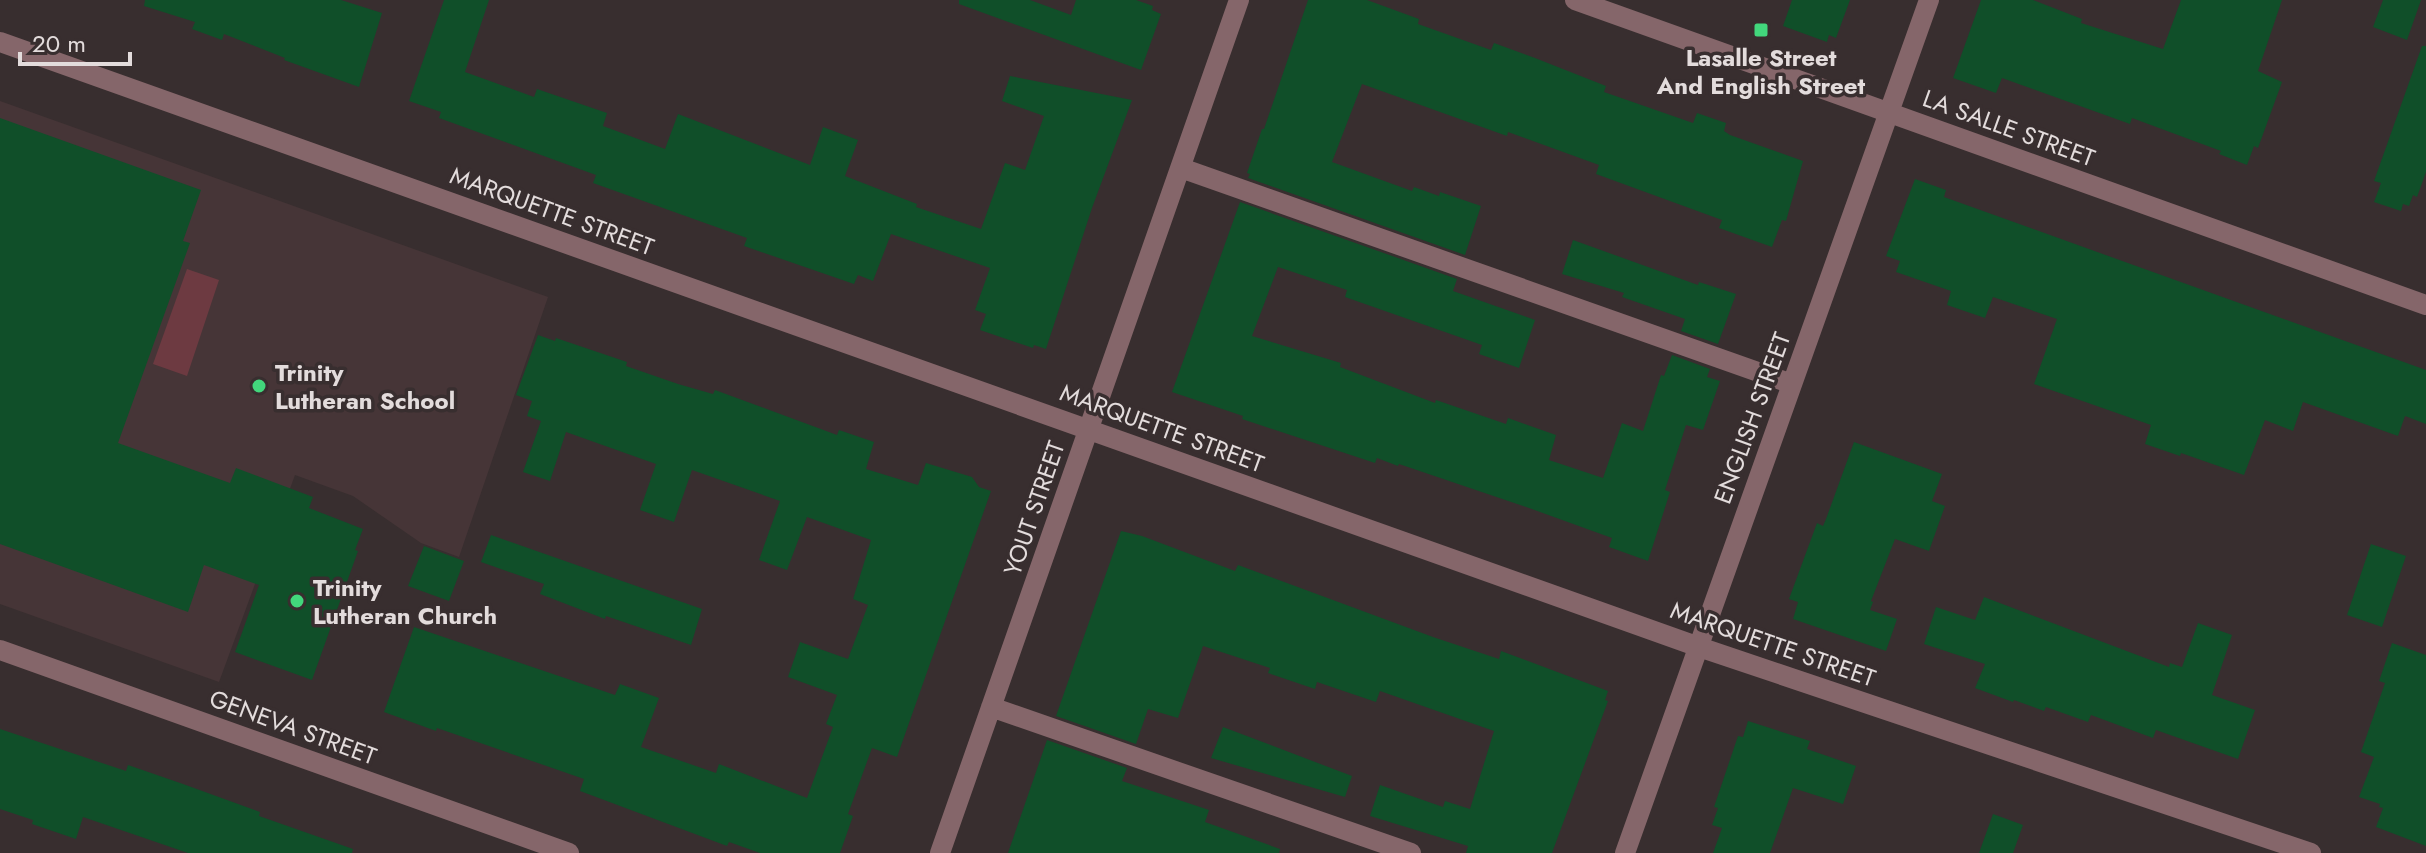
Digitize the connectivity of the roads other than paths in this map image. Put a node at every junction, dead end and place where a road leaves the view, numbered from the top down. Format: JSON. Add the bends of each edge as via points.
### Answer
{"nodes":[{"id":1,"x":1239,"y":0,"type":"edge"},
{"id":2,"x":1575,"y":0,"type":"edge"},
{"id":3,"x":1929,"y":0,"type":"edge"},
{"id":4,"x":0,"y":42,"type":"edge"},
{"id":5,"x":1889,"y":113,"type":"junction"},
{"id":6,"x":1181,"y":168,"type":"junction"},
{"id":7,"x":2426,"y":305,"type":"edge"},
{"id":8,"x":1792,"y":384,"type":"junction"},
{"id":9,"x":1089,"y":429,"type":"junction"},
{"id":10,"x":1699,"y":647,"type":"junction"},
{"id":11,"x":0,"y":650,"type":"edge"},
{"id":12,"x":991,"y":707,"type":"junction"},
{"id":13,"x":569,"y":853,"type":"edge"},
{"id":14,"x":940,"y":853,"type":"edge"},
{"id":15,"x":1411,"y":853,"type":"edge"},
{"id":16,"x":1625,"y":853,"type":"edge"},
{"id":17,"x":2311,"y":853,"type":"edge"}],
"edges":[{"from":1,"to":6,"type":"street","name":"YOUT STREET"},
{"from":2,"to":5,"type":"street","name":"LA SALLE STREET"},
{"from":3,"to":5,"type":"street","name":"ENGLISH STREET"},
{"from":4,"to":9,"type":"street","name":"MARQUETTE STREET"},
{"from":5,"to":7,"type":"street","name":"LA SALLE STREET"},
{"from":5,"to":8,"type":"street","name":"ENGLISH STREET"},
{"from":6,"to":8,"type":"street"},
{"from":6,"to":9,"type":"street","name":"YOUT STREET"},
{"from":8,"to":10,"type":"street","name":"ENGLISH STREET"},
{"from":9,"to":10,"type":"street","name":"MARQUETTE STREET"},
{"from":9,"to":12,"type":"street","name":"YOUT STREET"},
{"from":10,"to":16,"type":"street","name":"ENGLISH STREET"},
{"from":10,"to":17,"type":"street","name":"MARQUETTE STREET"},
{"from":11,"to":13,"type":"street","name":"GENEVA STREET"},
{"from":12,"to":14,"type":"street","name":"YOUT STREET"},
{"from":12,"to":15,"type":"street"}]}
